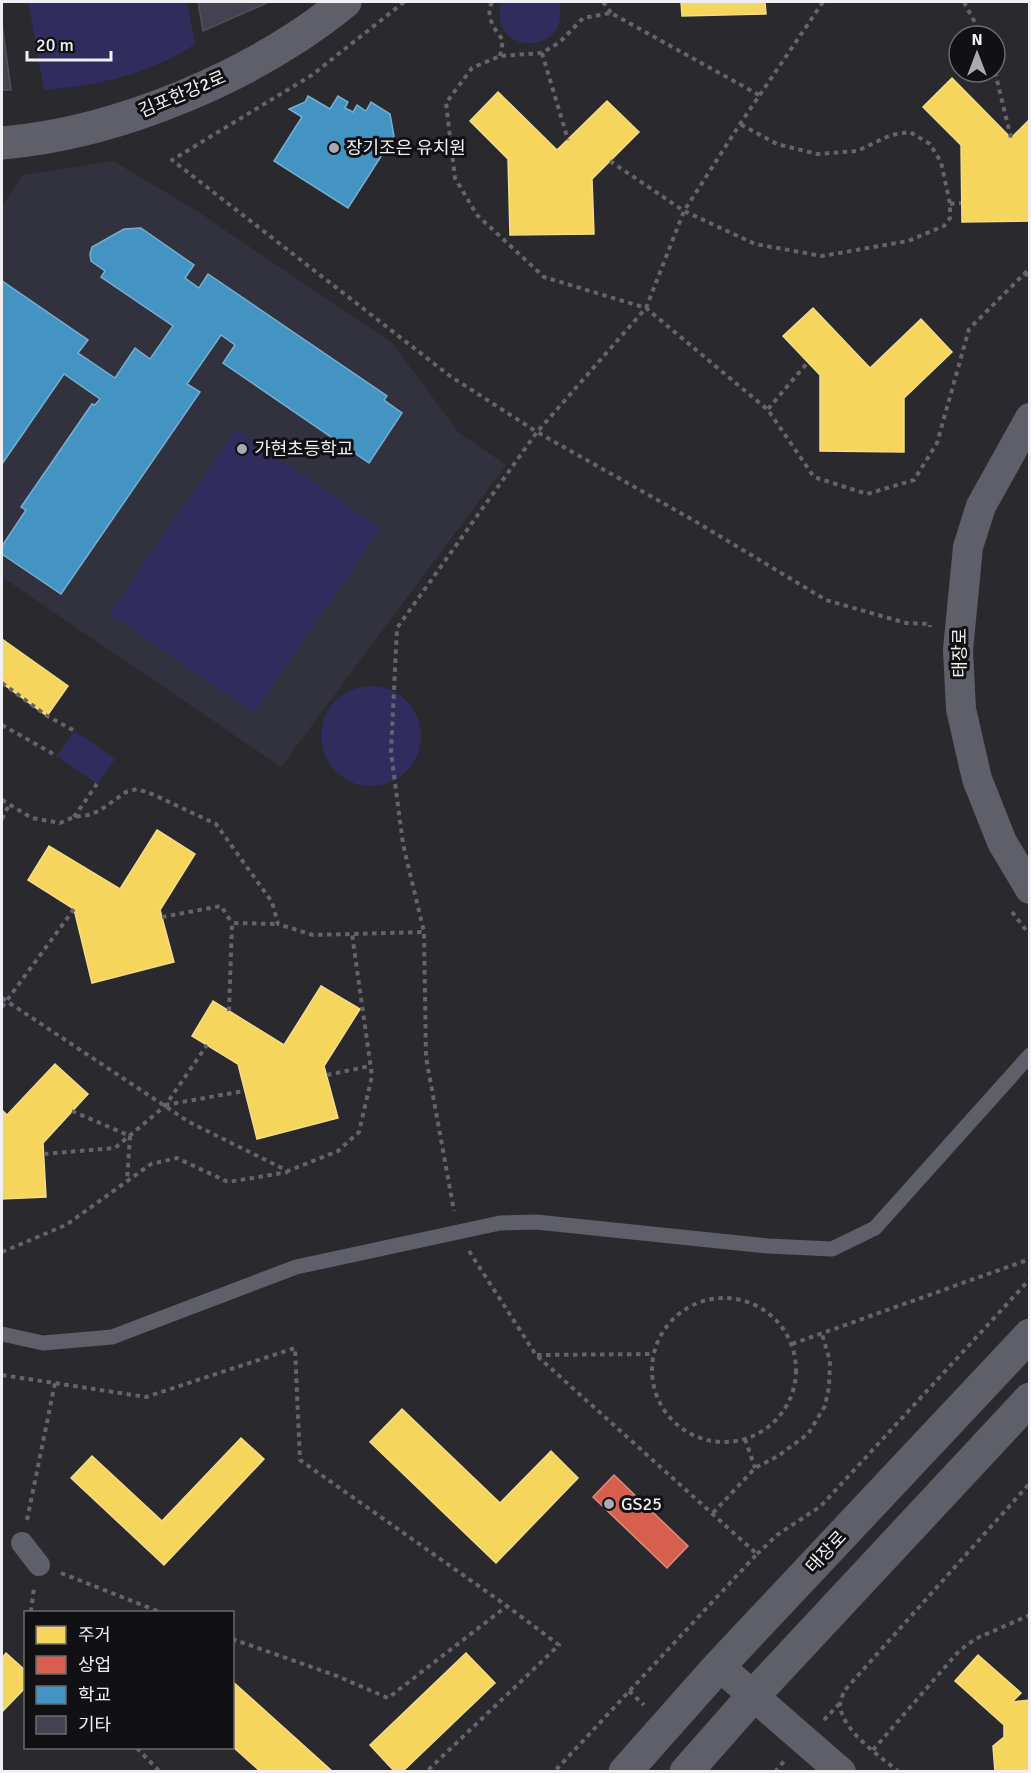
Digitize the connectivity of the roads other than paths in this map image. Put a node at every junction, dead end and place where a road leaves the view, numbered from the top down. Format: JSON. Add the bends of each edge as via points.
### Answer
{"nodes":[{"id":1,"x":345,"y":2,"type":"edge"},
{"id":2,"x":2,"y":143,"type":"edge"},
{"id":3,"x":1029,"y":418,"type":"edge"},
{"id":4,"x":1021,"y":900,"type":"edge"},
{"id":5,"x":1029,"y":1054,"type":"edge"},
{"id":6,"x":2,"y":1334,"type":"edge"},
{"id":7,"x":1029,"y":1335,"type":"edge"},
{"id":8,"x":1029,"y":1399,"type":"edge"},
{"id":9,"x":22,"y":1543,"type":"road end"},
{"id":10,"x":39,"y":1564,"type":"road end"},
{"id":11,"x":719,"y":1666,"type":"junction"},
{"id":12,"x":754,"y":1695,"type":"junction"},
{"id":13,"x":625,"y":1772,"type":"edge"},
{"id":14,"x":686,"y":1772,"type":"edge"},
{"id":15,"x":841,"y":1772,"type":"edge"}],
"edges":[{"from":1,"to":2,"type":"street","name":"김포한강2로","via":[[315,26],[170,103],[102,125]]},
{"from":3,"to":4,"type":"street","name":"태장로","via":[[981,506],[968,547],[958,650],[961,709],[977,779]]},
{"from":5,"to":6,"type":"lane","via":[[875,1228],[832,1249],[536,1222],[500,1223],[296,1267],[112,1337],[43,1343]]},
{"from":7,"to":11,"type":"street","name":"태장로"},
{"from":8,"to":12,"type":"street"},
{"from":9,"to":10,"type":"street"},
{"from":11,"to":12,"type":"street"},
{"from":11,"to":13,"type":"street","name":"태장로"},
{"from":12,"to":14,"type":"street"},
{"from":12,"to":15,"type":"street"}]}
